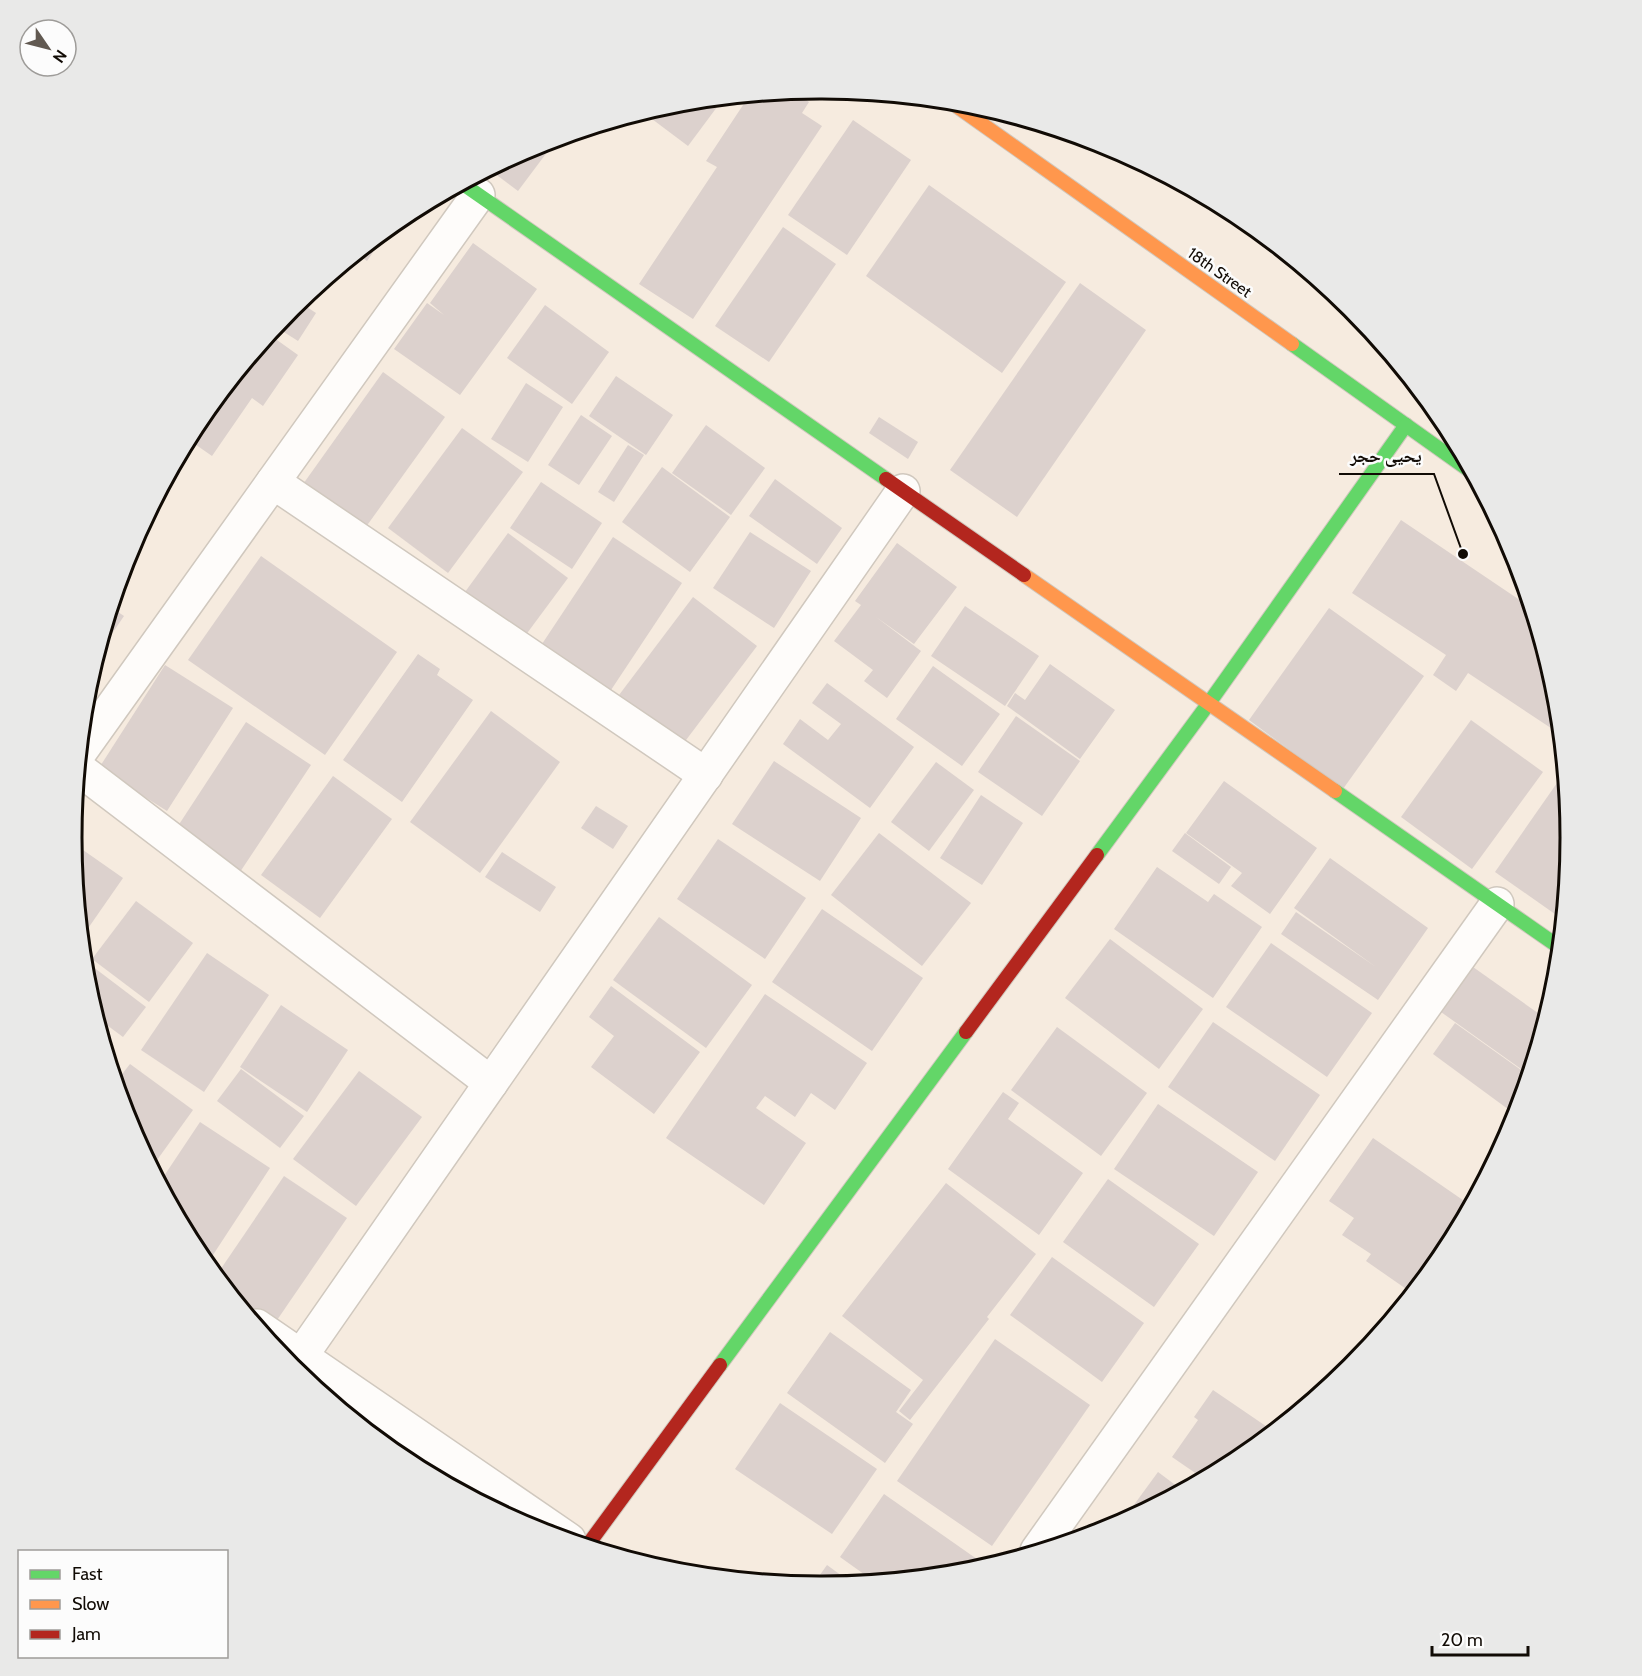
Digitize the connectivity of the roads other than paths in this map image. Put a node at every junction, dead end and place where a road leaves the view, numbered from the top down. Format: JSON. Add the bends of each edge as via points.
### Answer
{"nodes":[{"id":1,"x":969,"y":115,"type":"edge"},
{"id":2,"x":471,"y":190,"type":"edge"},
{"id":3,"x":1406,"y":425,"type":"junction"},
{"id":4,"x":1456,"y":460,"type":"edge"},
{"id":5,"x":273,"y":483,"type":"junction"},
{"id":6,"x":903,"y":491,"type":"junction"},
{"id":7,"x":1209,"y":703,"type":"junction"},
{"id":8,"x":90,"y":739,"type":"edge"},
{"id":9,"x":86,"y":775,"type":"edge"},
{"id":10,"x":706,"y":775,"type":"junction"},
{"id":11,"x":1497,"y":904,"type":"junction"},
{"id":12,"x":1552,"y":942,"type":"edge"},
{"id":13,"x":490,"y":1083,"type":"junction"},
{"id":14,"x":285,"y":1345,"type":"edge"},
{"id":15,"x":301,"y":1356,"type":"junction"},
{"id":16,"x":542,"y":1521,"type":"edge"},
{"id":17,"x":592,"y":1539,"type":"edge"},
{"id":18,"x":1044,"y":1541,"type":"edge"}],
"edges":[{"from":1,"to":3,"type":"street","name":"18th Street"},
{"from":2,"to":5,"type":"street"},
{"from":2,"to":6,"type":"street"},
{"from":3,"to":4,"type":"street","name":"18th Street"},
{"from":3,"to":7,"type":"street"},
{"from":5,"to":8,"type":"street"},
{"from":5,"to":10,"type":"street"},
{"from":6,"to":7,"type":"street"},
{"from":6,"to":10,"type":"street"},
{"from":7,"to":11,"type":"street"},
{"from":7,"to":17,"type":"street"},
{"from":9,"to":13,"type":"street"},
{"from":10,"to":13,"type":"street"},
{"from":11,"to":12,"type":"street"},
{"from":11,"to":18,"type":"street"},
{"from":13,"to":15,"type":"street"},
{"from":14,"to":15,"type":"street"},
{"from":15,"to":16,"type":"street"}]}
